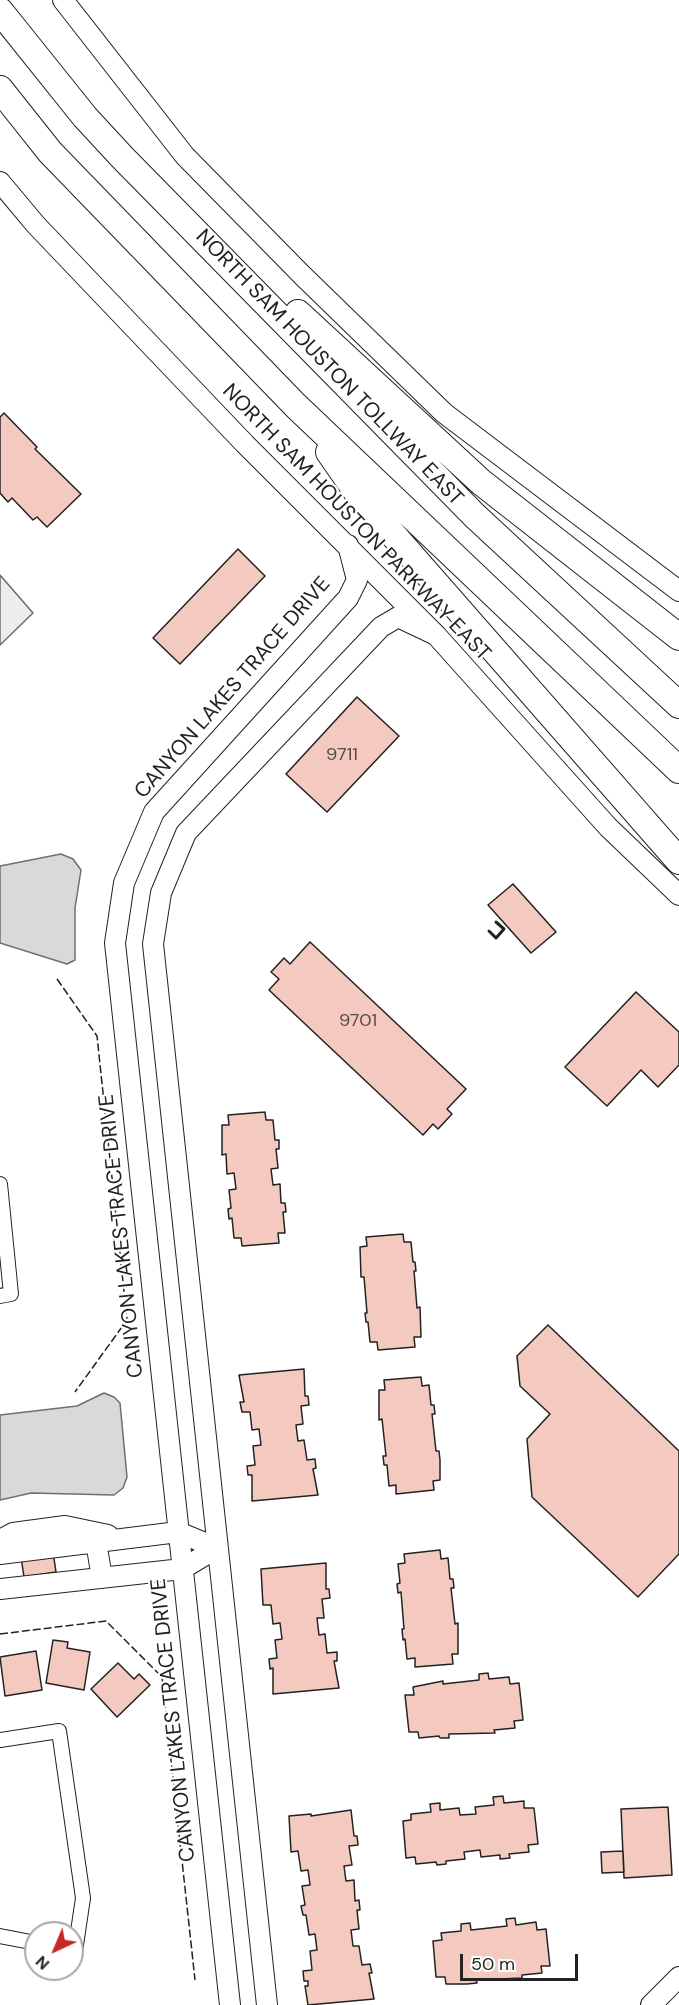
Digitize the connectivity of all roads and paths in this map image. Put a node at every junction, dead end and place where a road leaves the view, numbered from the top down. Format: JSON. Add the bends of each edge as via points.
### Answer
{"nodes":[{"id":1,"x":63,"y":0,"type":"edge"},
{"id":2,"x":0,"y":11,"type":"edge"},
{"id":3,"x":0,"y":89,"type":"edge"},
{"id":4,"x":122,"y":157,"type":"junction"},
{"id":5,"x":0,"y":182,"type":"edge"},
{"id":6,"x":296,"y":406,"type":"junction"},
{"id":7,"x":348,"y":545,"type":"junction"},
{"id":8,"x":679,"y":591,"type":"edge"},
{"id":9,"x":436,"y":635,"type":"junction"},
{"id":10,"x":679,"y":637,"type":"edge"},
{"id":11,"x":679,"y":705,"type":"edge"},
{"id":12,"x":679,"y":770,"type":"edge"},
{"id":13,"x":679,"y":861,"type":"edge"},
{"id":14,"x":679,"y":895,"type":"edge"},
{"id":15,"x":0,"y":1184,"type":"edge"},
{"id":16,"x":6,"y":1295,"type":"edge"},
{"id":17,"x":178,"y":1532,"type":"junction"},
{"id":18,"x":126,"y":1539,"type":"junction"},
{"id":19,"x":0,"y":1540,"type":"edge"},
{"id":20,"x":96,"y":1542,"type":"junction"},
{"id":21,"x":217,"y":1548,"type":"junction"},
{"id":22,"x":0,"y":1554,"type":"edge"},
{"id":23,"x":182,"y":1569,"type":"junction"},
{"id":24,"x":102,"y":1578,"type":"junction"},
{"id":25,"x":0,"y":1589,"type":"edge"},
{"id":26,"x":0,"y":1740,"type":"edge"},
{"id":27,"x":79,"y":1921,"type":"edge"},
{"id":28,"x":0,"y":1936,"type":"edge"},
{"id":29,"x":24,"y":1941,"type":"edge"},
{"id":30,"x":679,"y":1977,"type":"edge"},
{"id":31,"x":230,"y":2005,"type":"edge"},
{"id":32,"x":267,"y":2005,"type":"edge"},
{"id":33,"x":651,"y":2005,"type":"edge"}],
"edges":[{"from":1,"to":8,"type":"street","via":[[184,156],[444,413]]},
{"from":2,"to":4,"type":"highway","name":"NORTH SAM HOUSTON TOLLWAY EAST"},
{"from":3,"to":6,"type":"highway","name":"NORTH SAM HOUSTON TOLLWAY EAST","via":[[50,152]]},
{"from":4,"to":10,"type":"highway","via":[[172,192],[481,482]]},
{"from":4,"to":11,"type":"highway","name":"NORTH SAM HOUSTON TOLLWAY EAST","via":[[475,516]]},
{"from":5,"to":7,"type":"street","name":"NORTH SAM HOUSTON PARKWAY EAST","via":[[36,225],[237,435]]},
{"from":6,"to":12,"type":"highway","name":"NORTH SAM HOUSTON TOLLWAY EAST"},
{"from":6,"to":13,"type":"highway","via":[[361,498]]},
{"from":7,"to":9,"type":"street","name":"NORTH SAM HOUSTON PARKWAY EAST"},
{"from":7,"to":17,"type":"street","name":"CANYON LAKES TRACE DRIVE","via":[[357,580],[348,598],[154,812],[124,883],[115,943]]},
{"from":9,"to":14,"type":"street","name":"NORTH SAM HOUSTON PARKWAY EAST","via":[[608,827]]},
{"from":9,"to":21,"type":"street","via":[[398,617],[381,627],[186,833],[161,893],[153,944]]},
{"from":15,"to":16,"type":"street"},
{"from":17,"to":18,"type":"street"},
{"from":17,"to":21,"type":"street"},
{"from":17,"to":23,"type":"street","name":"CANYON LAKES TRACE DRIVE"},
{"from":18,"to":19,"type":"street","via":[[65,1526],[14,1533]]},
{"from":18,"to":20,"type":"street"},
{"from":20,"to":22,"type":"street"},
{"from":20,"to":24,"type":"street"},
{"from":21,"to":23,"type":"street"},
{"from":21,"to":32,"type":"street"},
{"from":23,"to":24,"type":"street"},
{"from":23,"to":31,"type":"street","name":"CANYON LAKES TRACE DRIVE"},
{"from":24,"to":25,"type":"street"},
{"from":26,"to":27,"type":"street","via":[[59,1731],[83,1898]]},
{"from":28,"to":29,"type":"street"},
{"from":30,"to":33,"type":"street"}]}
